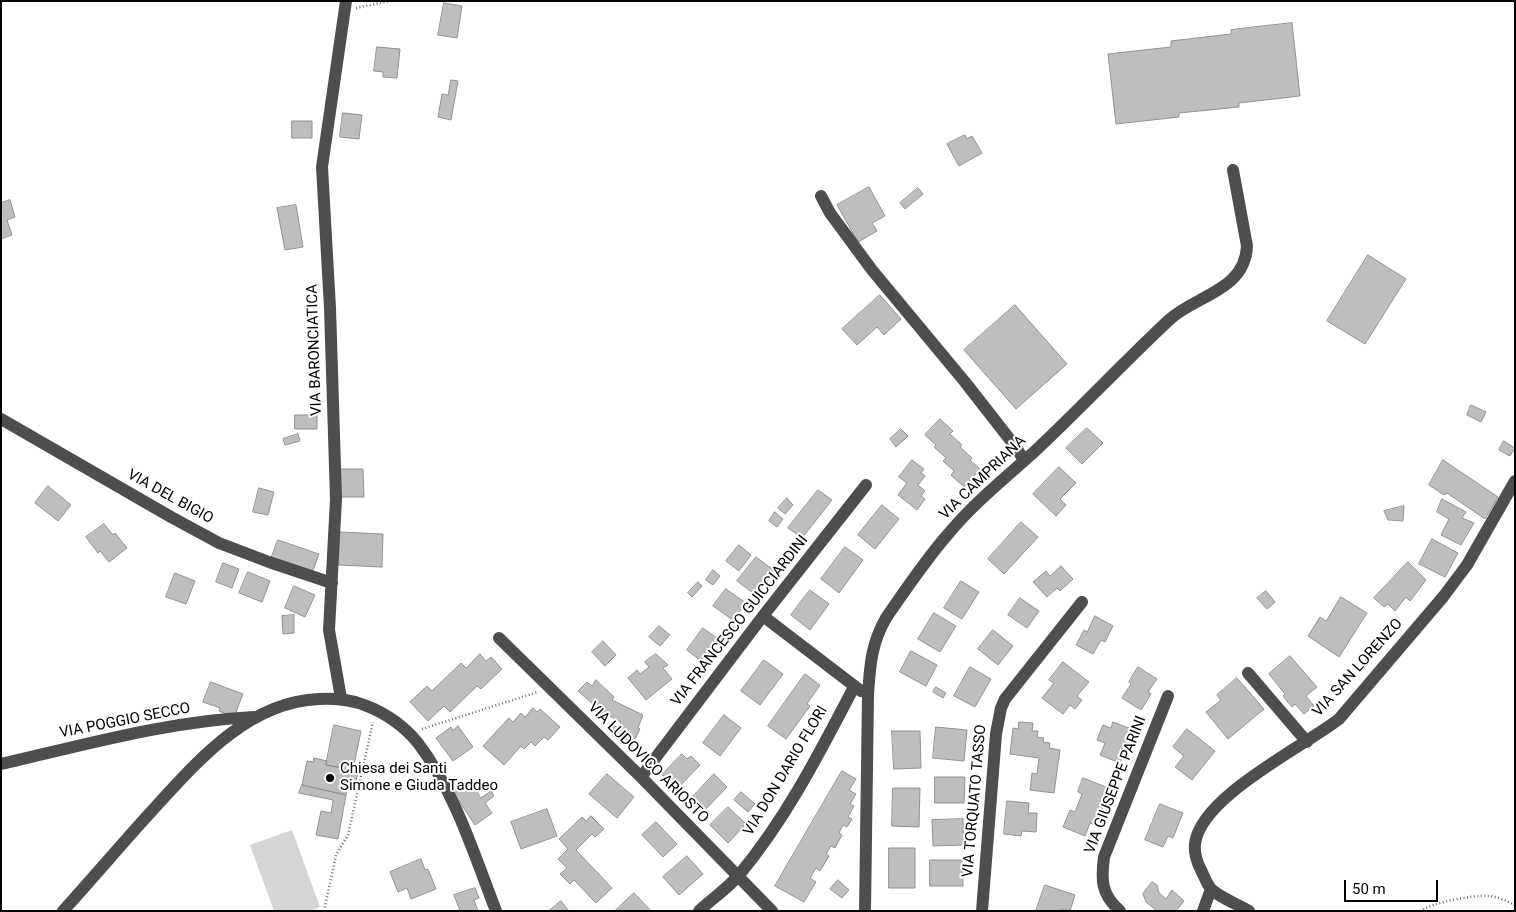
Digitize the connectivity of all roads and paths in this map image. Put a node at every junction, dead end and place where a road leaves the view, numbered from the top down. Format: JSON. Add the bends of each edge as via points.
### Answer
{"nodes":[{"id":1,"x":390,"y":1,"type":"edge"},
{"id":2,"x":345,"y":6,"type":"edge"},
{"id":3,"x":1233,"y":170,"type":"dead end"},
{"id":4,"x":821,"y":196,"type":"dead end"},
{"id":5,"x":1,"y":419,"type":"edge"},
{"id":6,"x":1024,"y":460,"type":"junction"},
{"id":7,"x":1515,"y":481,"type":"edge"},
{"id":8,"x":866,"y":485,"type":"dead end"},
{"id":9,"x":332,"y":582,"type":"junction"},
{"id":10,"x":1082,"y":602,"type":"dead end"},
{"id":11,"x":763,"y":616,"type":"junction"},
{"id":12,"x":499,"y":638,"type":"dead end"},
{"id":13,"x":1248,"y":673,"type":"dead end"},
{"id":14,"x":854,"y":687,"type":"junction"},
{"id":15,"x":550,"y":688,"type":"junction"},
{"id":16,"x":868,"y":695,"type":"junction"},
{"id":17,"x":1168,"y":696,"type":"dead end"},
{"id":18,"x":341,"y":698,"type":"junction"},
{"id":19,"x":379,"y":711,"type":"junction"},
{"id":20,"x":256,"y":717,"type":"junction"},
{"id":21,"x":408,"y":733,"type":"junction"},
{"id":22,"x":1307,"y":742,"type":"junction"},
{"id":23,"x":1,"y":764,"type":"edge"},
{"id":24,"x":641,"y":777,"type":"junction"},
{"id":25,"x":738,"y":876,"type":"junction"},
{"id":26,"x":1211,"y":889,"type":"junction"},
{"id":27,"x":1515,"y":905,"type":"edge"},
{"id":28,"x":63,"y":911,"type":"edge"},
{"id":29,"x":324,"y":911,"type":"edge"},
{"id":30,"x":496,"y":911,"type":"edge"},
{"id":31,"x":700,"y":911,"type":"edge"},
{"id":32,"x":772,"y":911,"type":"edge"},
{"id":33,"x":865,"y":911,"type":"edge"},
{"id":34,"x":982,"y":911,"type":"edge"},
{"id":35,"x":1120,"y":911,"type":"edge"},
{"id":36,"x":1204,"y":911,"type":"edge"},
{"id":37,"x":1249,"y":911,"type":"edge"},
{"id":38,"x":1420,"y":911,"type":"edge"}],
"edges":[{"from":1,"to":2,"type":"path"},
{"from":2,"to":9,"type":"street","name":"VIA BARONCIATICA","via":[[322,167],[336,499]]},
{"from":3,"to":6,"type":"street","name":"VIA CAMPRIANA","via":[[1247,246],[1246,259],[1238,274],[1171,318]]},
{"from":4,"to":6,"type":"street","via":[[866,262],[965,382]]},
{"from":5,"to":9,"type":"street","name":"VIA DEL BIGIO","via":[[219,543]]},
{"from":6,"to":16,"type":"street","name":"VIA CAMPRIANA","via":[[948,533],[886,618],[873,646]]},
{"from":7,"to":22,"type":"street","name":"VIA SAN LORENZO","via":[[1467,565],[1443,597],[1339,719]]},
{"from":8,"to":11,"type":"street","name":"VIA FRANCESCO GUICCIARDINI"},
{"from":9,"to":18,"type":"street","name":"VIA BARONCIATICA","via":[[330,630]]},
{"from":10,"to":34,"type":"street","name":"VIA TORQUATO TASSO","via":[[1012,690],[1002,708],[996,734]]},
{"from":11,"to":14,"type":"street"},
{"from":11,"to":24,"type":"street","name":"VIA FRANCESCO GUICCIARDINI"},
{"from":12,"to":15,"type":"street","name":"VIA LUDOVICO ARIOSTO"},
{"from":13,"to":22,"type":"street"},
{"from":14,"to":16,"type":"street"},
{"from":14,"to":25,"type":"street","name":"VIA DON DARIO FLORI","via":[[814,763],[764,842]]},
{"from":15,"to":21,"type":"path"},
{"from":15,"to":24,"type":"street","name":"VIA LUDOVICO ARIOSTO"},
{"from":16,"to":33,"type":"street","name":"VIA CAMPRIANA"},
{"from":17,"to":35,"type":"street","name":"VIA GIUSEPPE PARINI","via":[[1104,856],[1104,892]]},
{"from":18,"to":19,"type":"street"},
{"from":18,"to":20,"type":"street","via":[[282,704]]},
{"from":19,"to":21,"type":"street"},
{"from":19,"to":29,"type":"path","via":[[372,724],[348,835],[336,856]]},
{"from":20,"to":23,"type":"street","name":"VIA POGGIO SECCO","via":[[225,718],[129,734]]},
{"from":20,"to":28,"type":"street","via":[[227,736],[182,778]]},
{"from":21,"to":30,"type":"street","via":[[435,768],[455,806]]},
{"from":22,"to":26,"type":"street","name":"VIA SAN LORENZO","via":[[1249,779],[1218,805],[1204,823],[1195,844],[1196,855]]},
{"from":24,"to":25,"type":"street","name":"VIA LUDOVICO ARIOSTO"},
{"from":25,"to":31,"type":"street","name":"VIA DON DARIO FLORI"},
{"from":25,"to":32,"type":"street","name":"VIA LUDOVICO ARIOSTO"},
{"from":26,"to":36,"type":"street"},
{"from":26,"to":37,"type":"street"},
{"from":27,"to":38,"type":"path","via":[[1488,896],[1454,900]]}]}
